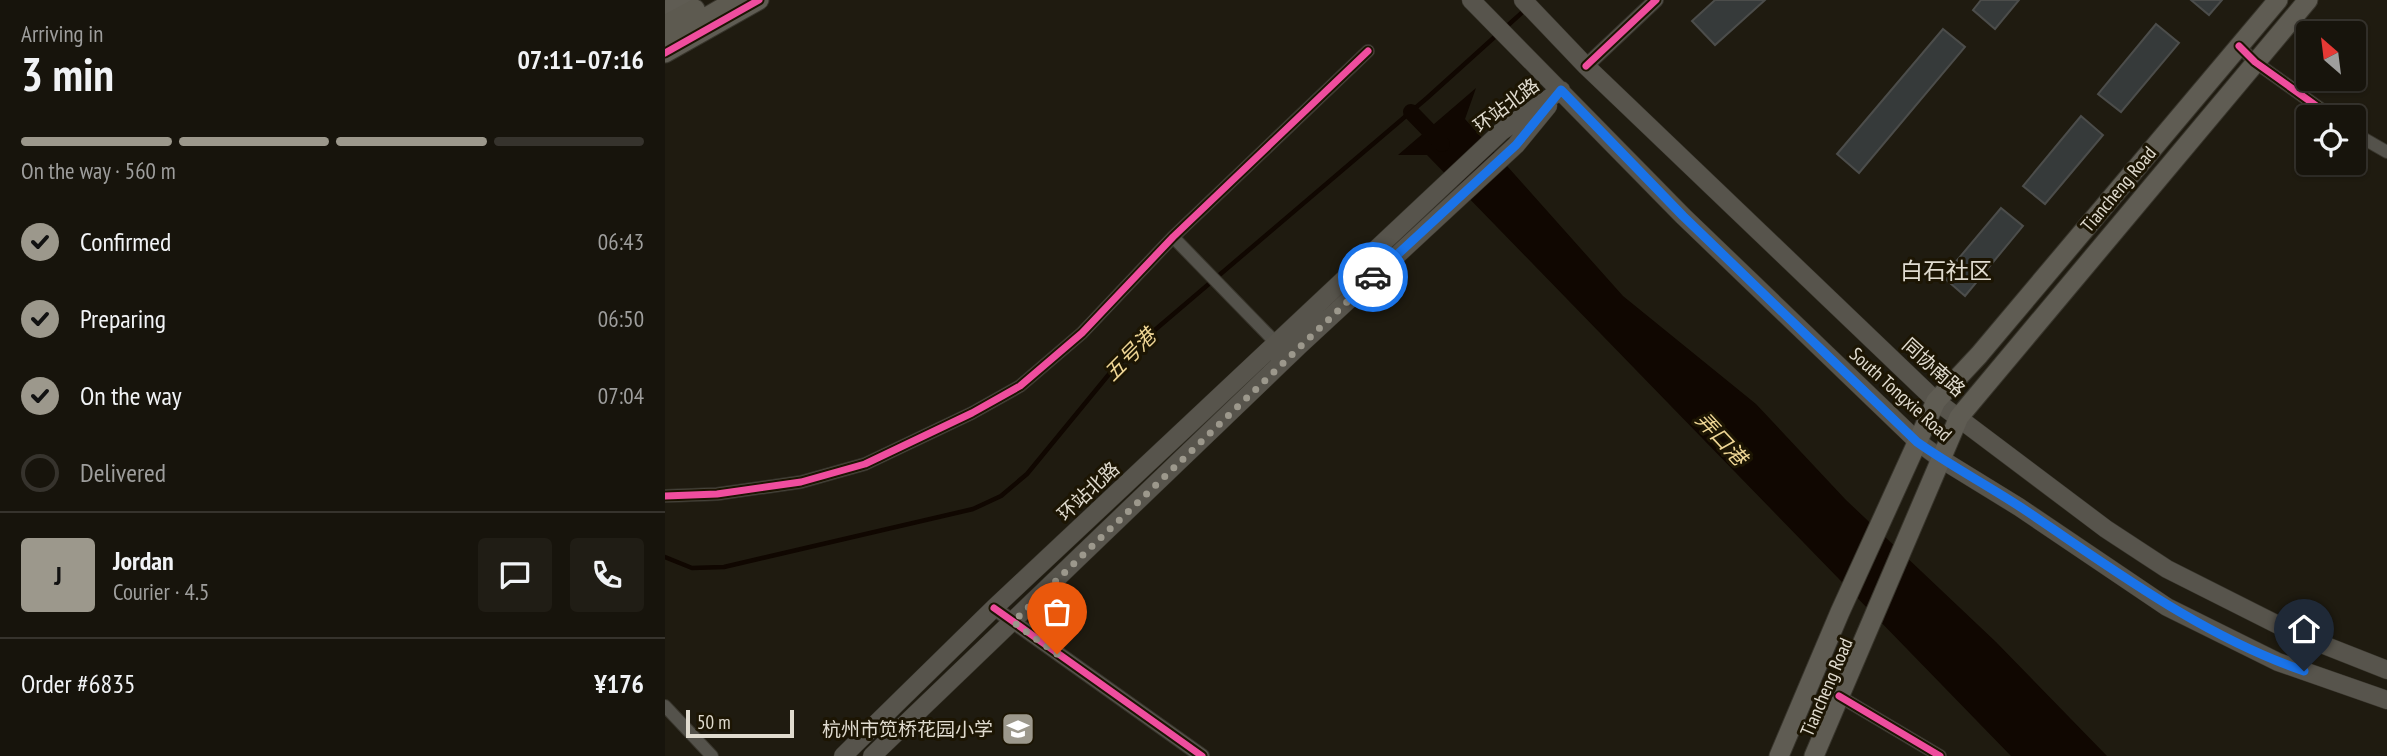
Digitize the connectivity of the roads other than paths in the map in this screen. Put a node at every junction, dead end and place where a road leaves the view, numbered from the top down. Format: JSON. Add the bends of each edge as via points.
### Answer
{"nodes":[{"id":1,"x":685,"y":0,"type":"edge"},
{"id":2,"x":712,"y":0,"type":"edge"},
{"id":3,"x":736,"y":0,"type":"edge"},
{"id":4,"x":759,"y":0,"type":"edge"},
{"id":5,"x":1523,"y":0,"type":"edge"},
{"id":6,"x":1656,"y":0,"type":"edge"},
{"id":7,"x":2278,"y":0,"type":"edge"},
{"id":8,"x":2308,"y":0,"type":"edge"},
{"id":9,"x":1477,"y":6,"type":"edge"},
{"id":10,"x":665,"y":11,"type":"edge"},
{"id":11,"x":665,"y":25,"type":"edge"},
{"id":12,"x":665,"y":41,"type":"edge"},
{"id":13,"x":2239,"y":46,"type":"junction"},
{"id":14,"x":1368,"y":51,"type":"dead end"},
{"id":15,"x":665,"y":53,"type":"edge"},
{"id":16,"x":2255,"y":62,"type":"junction"},
{"id":17,"x":1586,"y":66,"type":"junction"},
{"id":18,"x":1561,"y":90,"type":"junction"},
{"id":19,"x":2315,"y":105,"type":"edge"},
{"id":20,"x":2366,"y":140,"type":"edge"},
{"id":21,"x":2387,"y":152,"type":"edge"},
{"id":22,"x":1173,"y":237,"type":"junction"},
{"id":23,"x":1276,"y":343,"type":"junction"},
{"id":24,"x":1936,"y":401,"type":"junction"},
{"id":25,"x":1959,"y":418,"type":"junction"},
{"id":26,"x":1917,"y":442,"type":"junction"},
{"id":27,"x":1941,"y":459,"type":"junction"},
{"id":28,"x":665,"y":496,"type":"edge"},
{"id":29,"x":994,"y":608,"type":"junction"},
{"id":30,"x":1013,"y":622,"type":"junction"},
{"id":31,"x":2387,"y":670,"type":"edge"},
{"id":32,"x":1839,"y":696,"type":"junction"},
{"id":33,"x":2387,"y":701,"type":"edge"},
{"id":34,"x":665,"y":706,"type":"edge"},
{"id":35,"x":712,"y":756,"type":"edge"},
{"id":36,"x":843,"y":756,"type":"edge"},
{"id":37,"x":872,"y":756,"type":"edge"},
{"id":38,"x":1202,"y":756,"type":"edge"},
{"id":39,"x":1779,"y":756,"type":"edge"},
{"id":40,"x":1814,"y":756,"type":"edge"},
{"id":41,"x":1940,"y":756,"type":"edge"}],
"edges":[{"from":1,"to":10,"type":"main road"},
{"from":2,"to":11,"type":"highway"},
{"from":3,"to":12,"type":"highway"},
{"from":4,"to":15,"type":"main road"},
{"from":5,"to":17,"type":"main road","name":"同协南路"},
{"from":6,"to":17,"type":"street"},
{"from":7,"to":13,"type":"main road","name":"Tiancheng Road"},
{"from":8,"to":16,"type":"main road","name":"Tiancheng Road"},
{"from":9,"to":18,"type":"main road","name":"South Tongxie Road"},
{"from":13,"to":16,"type":"street"},
{"from":13,"to":24,"type":"main road","name":"Tiancheng Road"},
{"from":14,"to":22,"type":"street"},
{"from":16,"to":19,"type":"street"},
{"from":16,"to":25,"type":"main road","name":"Tiancheng Road"},
{"from":17,"to":24,"type":"main road","name":"同协南路"},
{"from":18,"to":23,"type":"main road","name":"环站北路","via":[[1502,131]]},
{"from":18,"to":23,"type":"main road","name":"环站北路","via":[[1516,145],[1448,208]]},
{"from":18,"to":26,"type":"main road","name":"South Tongxie Road","via":[[1683,216]]},
{"from":20,"to":21,"type":"street"},
{"from":22,"to":23,"type":"street"},
{"from":22,"to":28,"type":"street","via":[[1082,333],[1020,386],[972,413],[865,464],[801,482]]},
{"from":23,"to":29,"type":"main road","name":"环站北路"},
{"from":23,"to":30,"type":"main road","name":"环站北路"},
{"from":24,"to":25,"type":"main road","name":"同协南路"},
{"from":24,"to":26,"type":"main road","name":"Tiancheng Road"},
{"from":25,"to":27,"type":"main road","name":"Tiancheng Road"},
{"from":25,"to":31,"type":"main road","name":"同协南路","via":[[2106,530],[2167,569],[2296,634]]},
{"from":26,"to":27,"type":"main road","name":"South Tongxie Road"},
{"from":26,"to":39,"type":"main road","name":"Tiancheng Road"},
{"from":27,"to":32,"type":"main road","name":"Tiancheng Road"},
{"from":27,"to":33,"type":"main road","name":"South Tongxie Road","via":[[2167,607],[2278,662]]},
{"from":29,"to":30,"type":"street"},
{"from":29,"to":36,"type":"main road","name":"环站北路"},
{"from":30,"to":37,"type":"main road","name":"环站北路"},
{"from":30,"to":38,"type":"street"},
{"from":32,"to":40,"type":"main road","name":"Tiancheng Road"},
{"from":32,"to":41,"type":"street"},
{"from":34,"to":35,"type":"street"}]}
